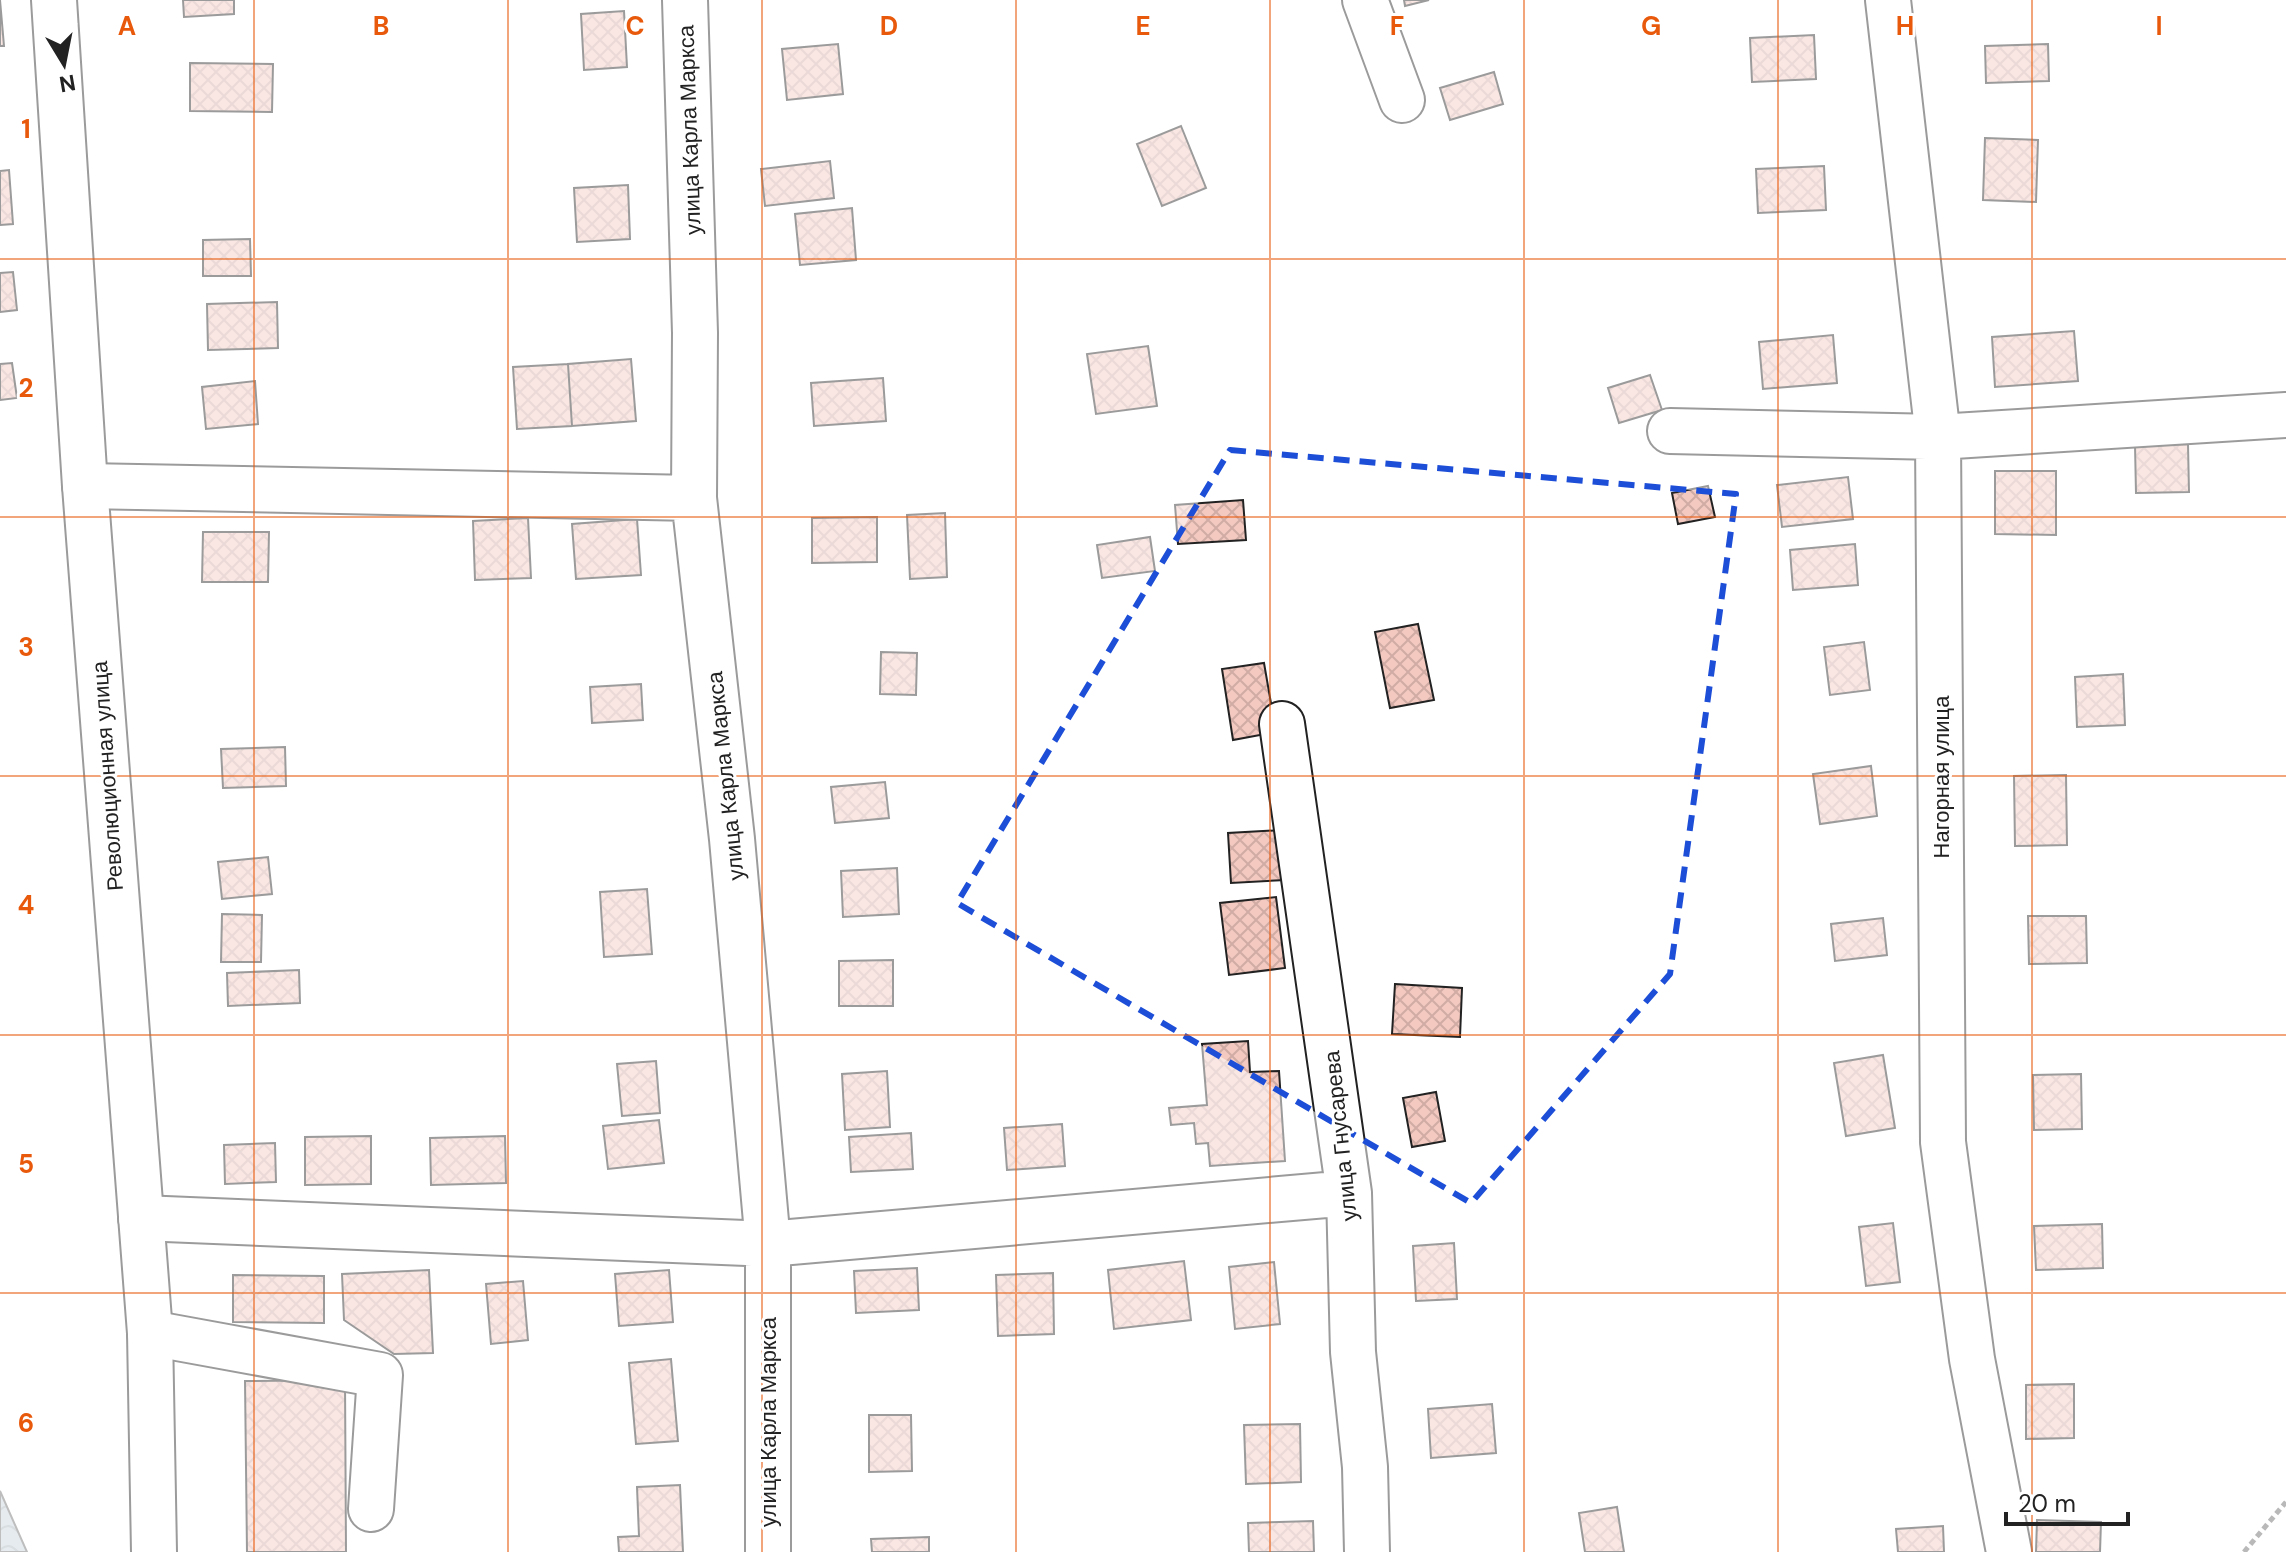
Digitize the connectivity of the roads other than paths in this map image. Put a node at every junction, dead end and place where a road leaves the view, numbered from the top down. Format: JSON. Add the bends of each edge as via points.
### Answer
{"nodes":[{"id":1,"x":54,"y":0,"type":"edge"},
{"id":2,"x":685,"y":0,"type":"edge"},
{"id":3,"x":1365,"y":0,"type":"edge"},
{"id":4,"x":1888,"y":0,"type":"edge"},
{"id":5,"x":1402,"y":100,"type":"dead end"},
{"id":6,"x":2286,"y":415,"type":"edge"},
{"id":7,"x":1670,"y":431,"type":"dead end"},
{"id":8,"x":1938,"y":437,"type":"junction"},
{"id":9,"x":85,"y":486,"type":"junction"},
{"id":10,"x":694,"y":498,"type":"junction"},
{"id":11,"x":1282,"y":724,"type":"dead end"},
{"id":12,"x":1349,"y":1193,"type":"junction"},
{"id":13,"x":141,"y":1218,"type":"junction"},
{"id":14,"x":768,"y":1244,"type":"junction"},
{"id":15,"x":150,"y":1333,"type":"junction"},
{"id":16,"x":371,"y":1509,"type":"dead end"},
{"id":17,"x":154,"y":1552,"type":"edge"},
{"id":18,"x":768,"y":1552,"type":"edge"},
{"id":19,"x":1367,"y":1552,"type":"edge"},
{"id":20,"x":2009,"y":1552,"type":"edge"}],
"edges":[{"from":1,"to":9,"type":"street","name":"Революционная улица"},
{"from":2,"to":10,"type":"street","name":"улица Карла Маркса"},
{"from":3,"to":5,"type":"street"},
{"from":4,"to":8,"type":"street","name":"Нагорная улица"},
{"from":6,"to":8,"type":"street"},
{"from":7,"to":8,"type":"street"},
{"from":8,"to":20,"type":"street","name":"Нагорная улица","via":[[1943,1142],[1972,1359]]},
{"from":9,"to":10,"type":"street"},
{"from":9,"to":13,"type":"street","name":"Революционная улица"},
{"from":10,"to":14,"type":"street","name":"улица Карла Маркса","via":[[732,839]]},
{"from":11,"to":12,"type":"street","name":"улица Гнусарева"},
{"from":12,"to":14,"type":"street"},
{"from":12,"to":19,"type":"street","name":"улица Гнусарева"},
{"from":13,"to":14,"type":"street"},
{"from":13,"to":15,"type":"street","name":"Революционная улица"},
{"from":14,"to":18,"type":"street","name":"улица Карла Маркса"},
{"from":15,"to":16,"type":"street","via":[[380,1375]]},
{"from":15,"to":17,"type":"street","name":"Революционная улица"}]}
